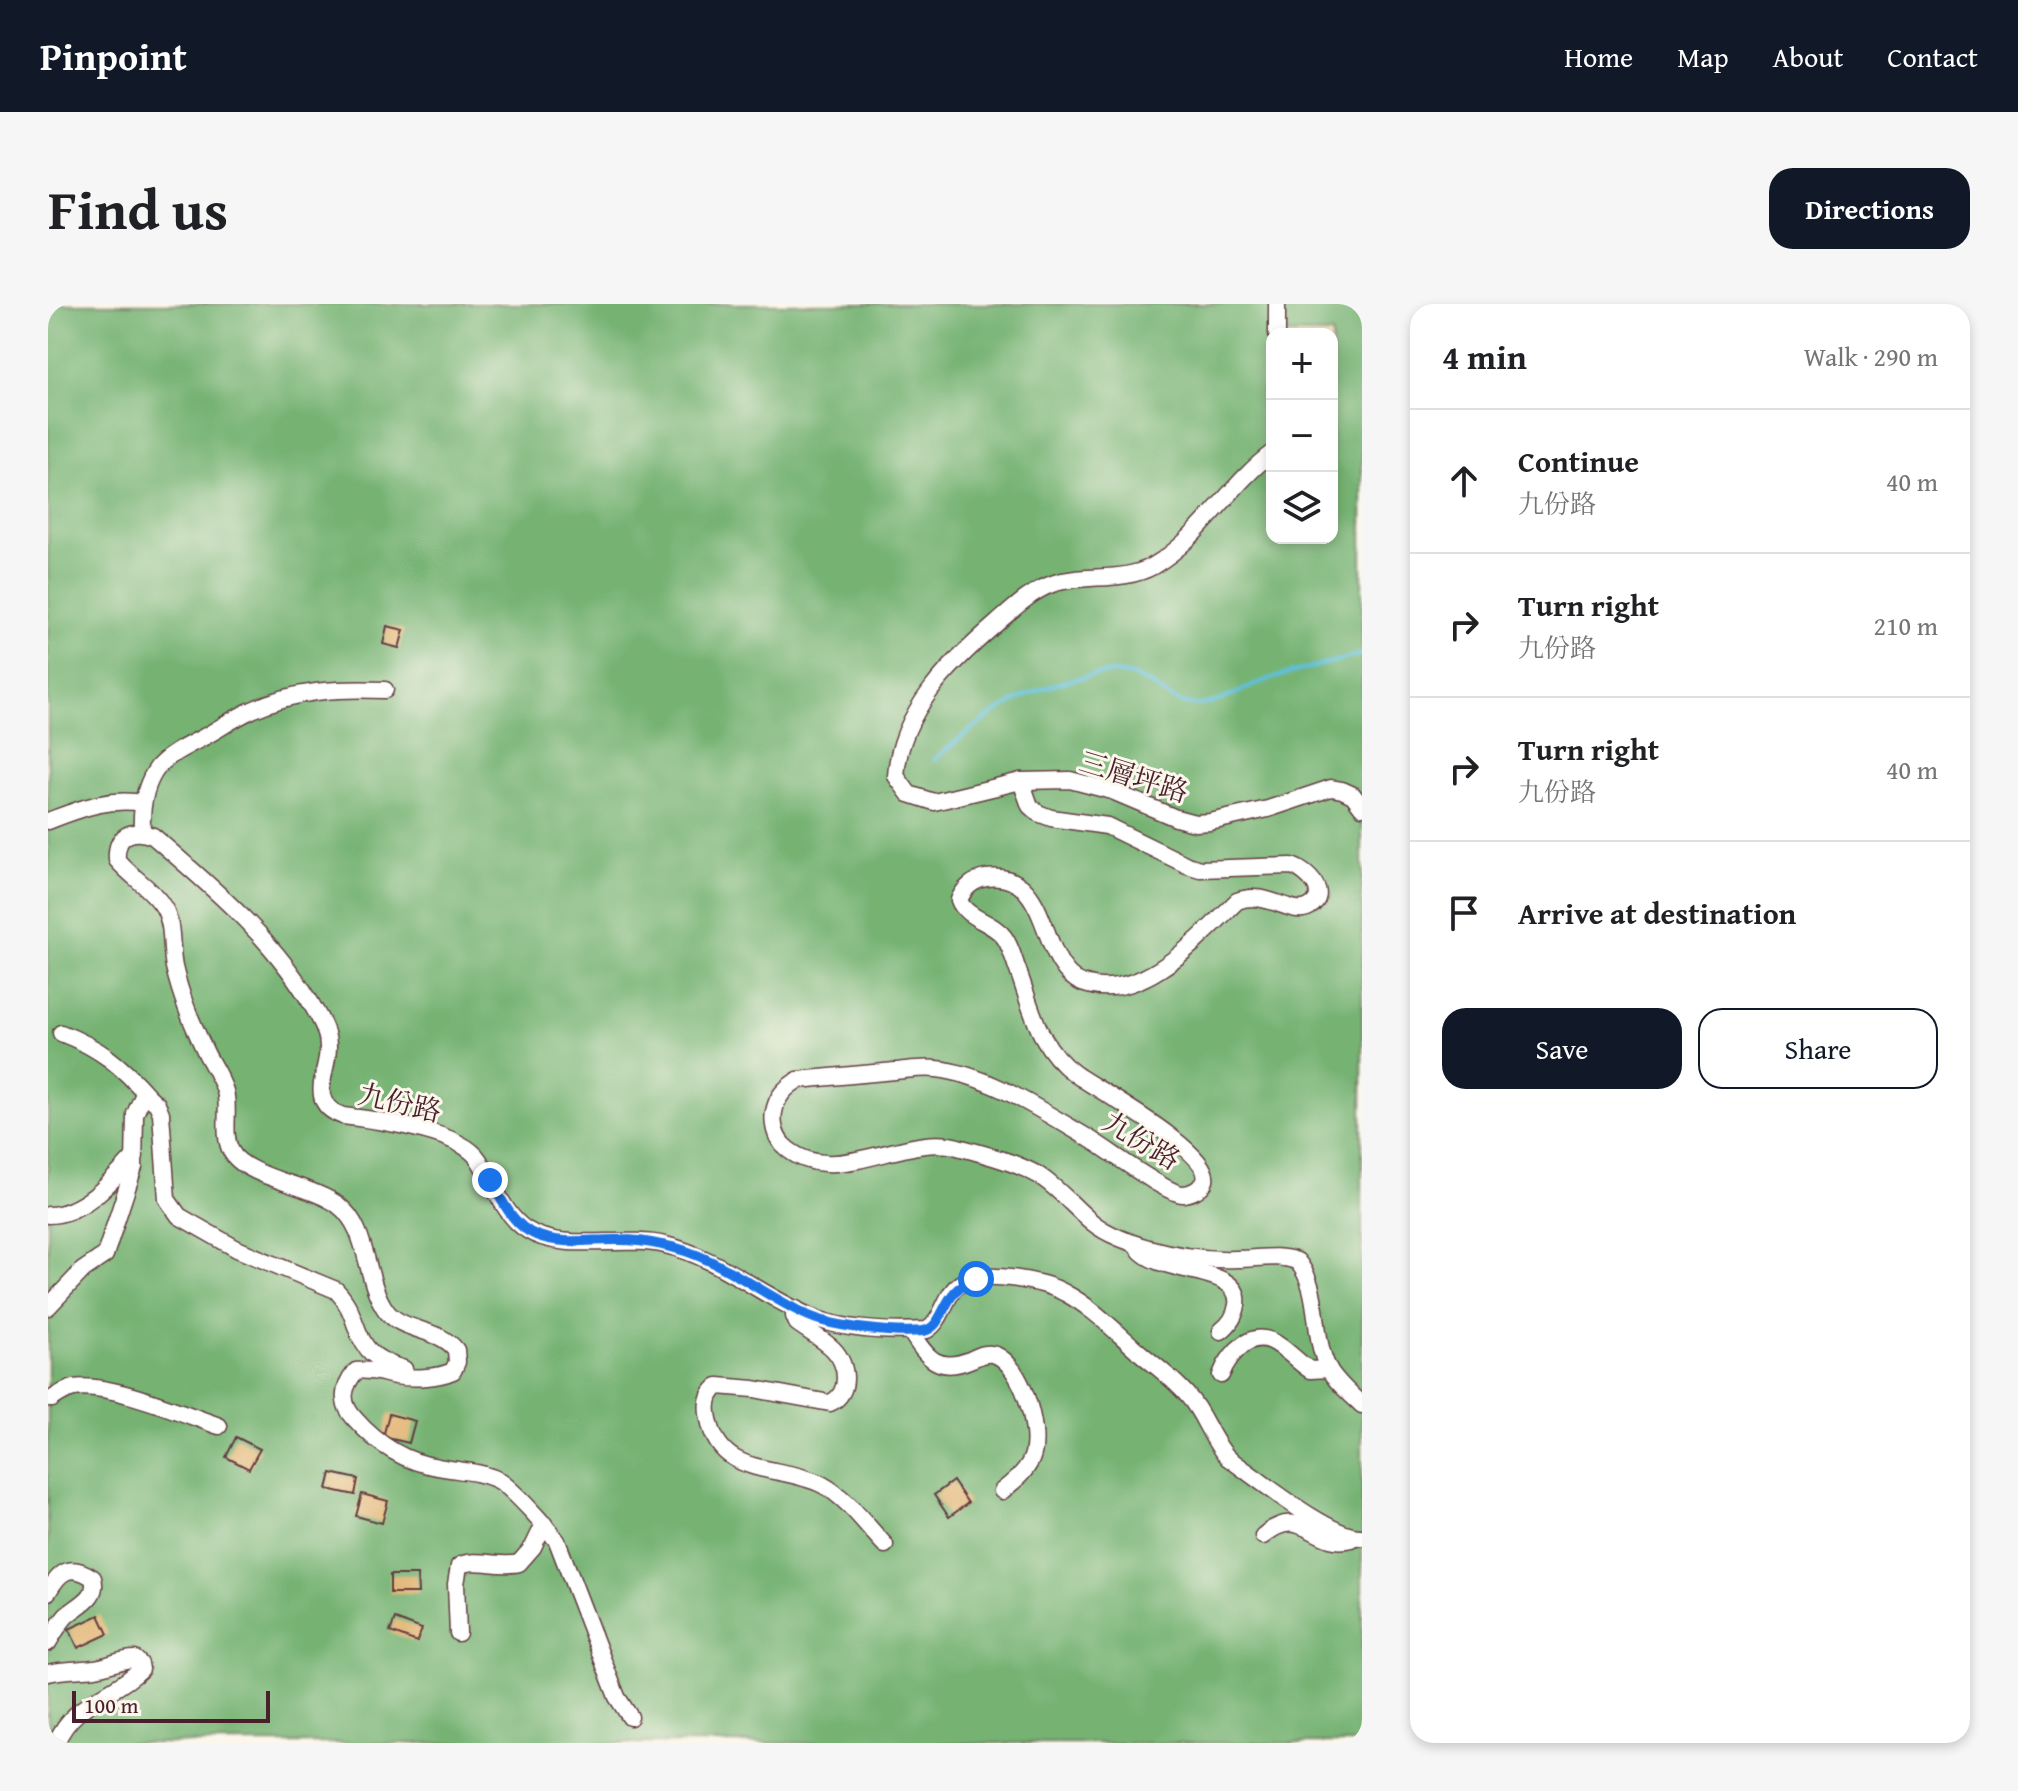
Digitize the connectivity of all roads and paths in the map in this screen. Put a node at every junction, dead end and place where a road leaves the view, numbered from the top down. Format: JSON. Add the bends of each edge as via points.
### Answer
{"nodes":[{"id":1,"x":1277,"y":304,"type":"edge"},
{"id":2,"x":1277,"y":328,"type":"edge"},
{"id":3,"x":1266,"y":458,"type":"edge"},
{"id":4,"x":385,"y":690,"type":"dead end"},
{"id":5,"x":1021,"y":781,"type":"junction"},
{"id":6,"x":143,"y":803,"type":"junction"},
{"id":7,"x":1362,"y":807,"type":"edge"},
{"id":8,"x":48,"y":821,"type":"edge"},
{"id":9,"x":142,"y":832,"type":"junction"},
{"id":10,"x":61,"y":1033,"type":"dead end"},
{"id":11,"x":149,"y":1097,"type":"junction"},
{"id":12,"x":135,"y":1156,"type":"junction"},
{"id":13,"x":48,"y":1215,"type":"edge"},
{"id":14,"x":1135,"y":1243,"type":"junction"},
{"id":15,"x":48,"y":1307,"type":"edge"},
{"id":16,"x":796,"y":1309,"type":"junction"},
{"id":17,"x":910,"y":1331,"type":"junction"},
{"id":18,"x":1221,"y":1331,"type":"dead end"},
{"id":19,"x":1329,"y":1369,"type":"junction"},
{"id":20,"x":433,"y":1375,"type":"junction"},
{"id":21,"x":1221,"y":1375,"type":"dead end"},
{"id":22,"x":49,"y":1403,"type":"edge"},
{"id":23,"x":1362,"y":1405,"type":"edge"},
{"id":24,"x":219,"y":1426,"type":"dead end"},
{"id":25,"x":1002,"y":1491,"type":"dead end"},
{"id":26,"x":544,"y":1524,"type":"junction"},
{"id":27,"x":1263,"y":1536,"type":"dead end"},
{"id":28,"x":1359,"y":1537,"type":"edge"},
{"id":29,"x":885,"y":1545,"type":"dead end"},
{"id":30,"x":48,"y":1592,"type":"edge"},
{"id":31,"x":458,"y":1633,"type":"dead end"},
{"id":32,"x":48,"y":1643,"type":"edge"},
{"id":33,"x":48,"y":1673,"type":"edge"},
{"id":34,"x":630,"y":1717,"type":"dead end"},
{"id":35,"x":56,"y":1743,"type":"edge"}],
"edges":[{"from":1,"to":2,"type":"street"},
{"from":3,"to":5,"type":"street","name":"三層坪路","via":[[1152,567],[1050,585],[1010,612],[931,688],[897,754],[901,786],[934,802]]},
{"from":4,"to":6,"type":"street","via":[[326,689],[253,709],[159,765]]},
{"from":5,"to":7,"type":"street","name":"三層坪路","via":[[1070,780],[1195,823],[1268,809],[1331,788],[1353,795]]},
{"from":5,"to":14,"type":"street","name":"九份路","via":[[1030,806],[1051,818],[1107,826],[1187,865],[1214,870],[1292,866],[1315,884],[1315,902],[1306,909],[1256,897],[1237,901],[1178,958],[1148,977],[1106,986],[1072,977],[1033,902],[1015,882],[972,882],[959,900],[962,908],[1004,937],[1036,1026],[1054,1055],[1175,1140],[1200,1164],[1204,1183],[1183,1194],[1167,1188],[1013,1096],[934,1068],[798,1080],[776,1102],[772,1121],[792,1154],[817,1162],[942,1144],[992,1157],[1035,1173],[1104,1230]]},
{"from":6,"to":8,"type":"street","via":[[98,803]]},
{"from":6,"to":9,"type":"street"},
{"from":9,"to":16,"type":"street","name":"九份路","via":[[153,836],[240,916],[306,994],[328,1040],[321,1093],[333,1113],[469,1148],[513,1217],[537,1235],[572,1242],[665,1245],[718,1266]]},
{"from":9,"to":20,"type":"street","via":[[121,839],[117,860],[165,910],[180,992],[224,1090],[230,1151],[253,1171],[318,1193],[350,1217],[377,1296],[391,1317],[442,1337],[456,1350],[453,1371]]},
{"from":10,"to":11,"type":"street","via":[[101,1051]]},
{"from":11,"to":12,"type":"street","via":[[142,1098],[135,1114]]},
{"from":11,"to":20,"type":"street","via":[[161,1113],[167,1199],[179,1216],[237,1249],[336,1290],[371,1354],[389,1365]]},
{"from":12,"to":13,"type":"street","via":[[80,1205]]},
{"from":12,"to":15,"type":"street","via":[[105,1255]]},
{"from":14,"to":18,"type":"street","via":[[1155,1262],[1216,1277],[1235,1289],[1235,1314]]},
{"from":14,"to":19,"type":"street","name":"九份路","via":[[1207,1259],[1275,1256],[1297,1261],[1309,1279]]},
{"from":16,"to":17,"type":"street","name":"九份路","via":[[829,1323]]},
{"from":16,"to":29,"type":"street","via":[[797,1323],[840,1359],[844,1392],[830,1403],[718,1386],[708,1399],[713,1438],[740,1462],[825,1486]]},
{"from":17,"to":25,"type":"street","via":[[935,1362],[959,1364],[981,1355],[1005,1360],[1025,1392],[1033,1454]]},
{"from":17,"to":28,"type":"street","via":[[935,1325],[953,1292],[976,1279],[1022,1280],[1066,1293],[1188,1396],[1228,1458],[1320,1522]]},
{"from":19,"to":21,"type":"street","via":[[1310,1370],[1265,1338],[1239,1348]]},
{"from":19,"to":23,"type":"street","name":"九份路"},
{"from":20,"to":26,"type":"street","via":[[356,1371],[344,1401],[370,1436],[392,1451],[434,1467],[499,1481]]},
{"from":22,"to":24,"type":"street","via":[[63,1391],[93,1389]]},
{"from":26,"to":31,"type":"street","via":[[519,1563],[471,1561],[459,1566]]},
{"from":26,"to":34,"type":"street","via":[[557,1541],[617,1697]]},
{"from":27,"to":28,"type":"street","via":[[1295,1522],[1330,1540]]},
{"from":30,"to":32,"type":"street","via":[[56,1578],[73,1570],[93,1578],[96,1587],[60,1622]]},
{"from":33,"to":35,"type":"street","via":[[128,1659],[135,1659],[141,1669],[92,1701]]}]}
